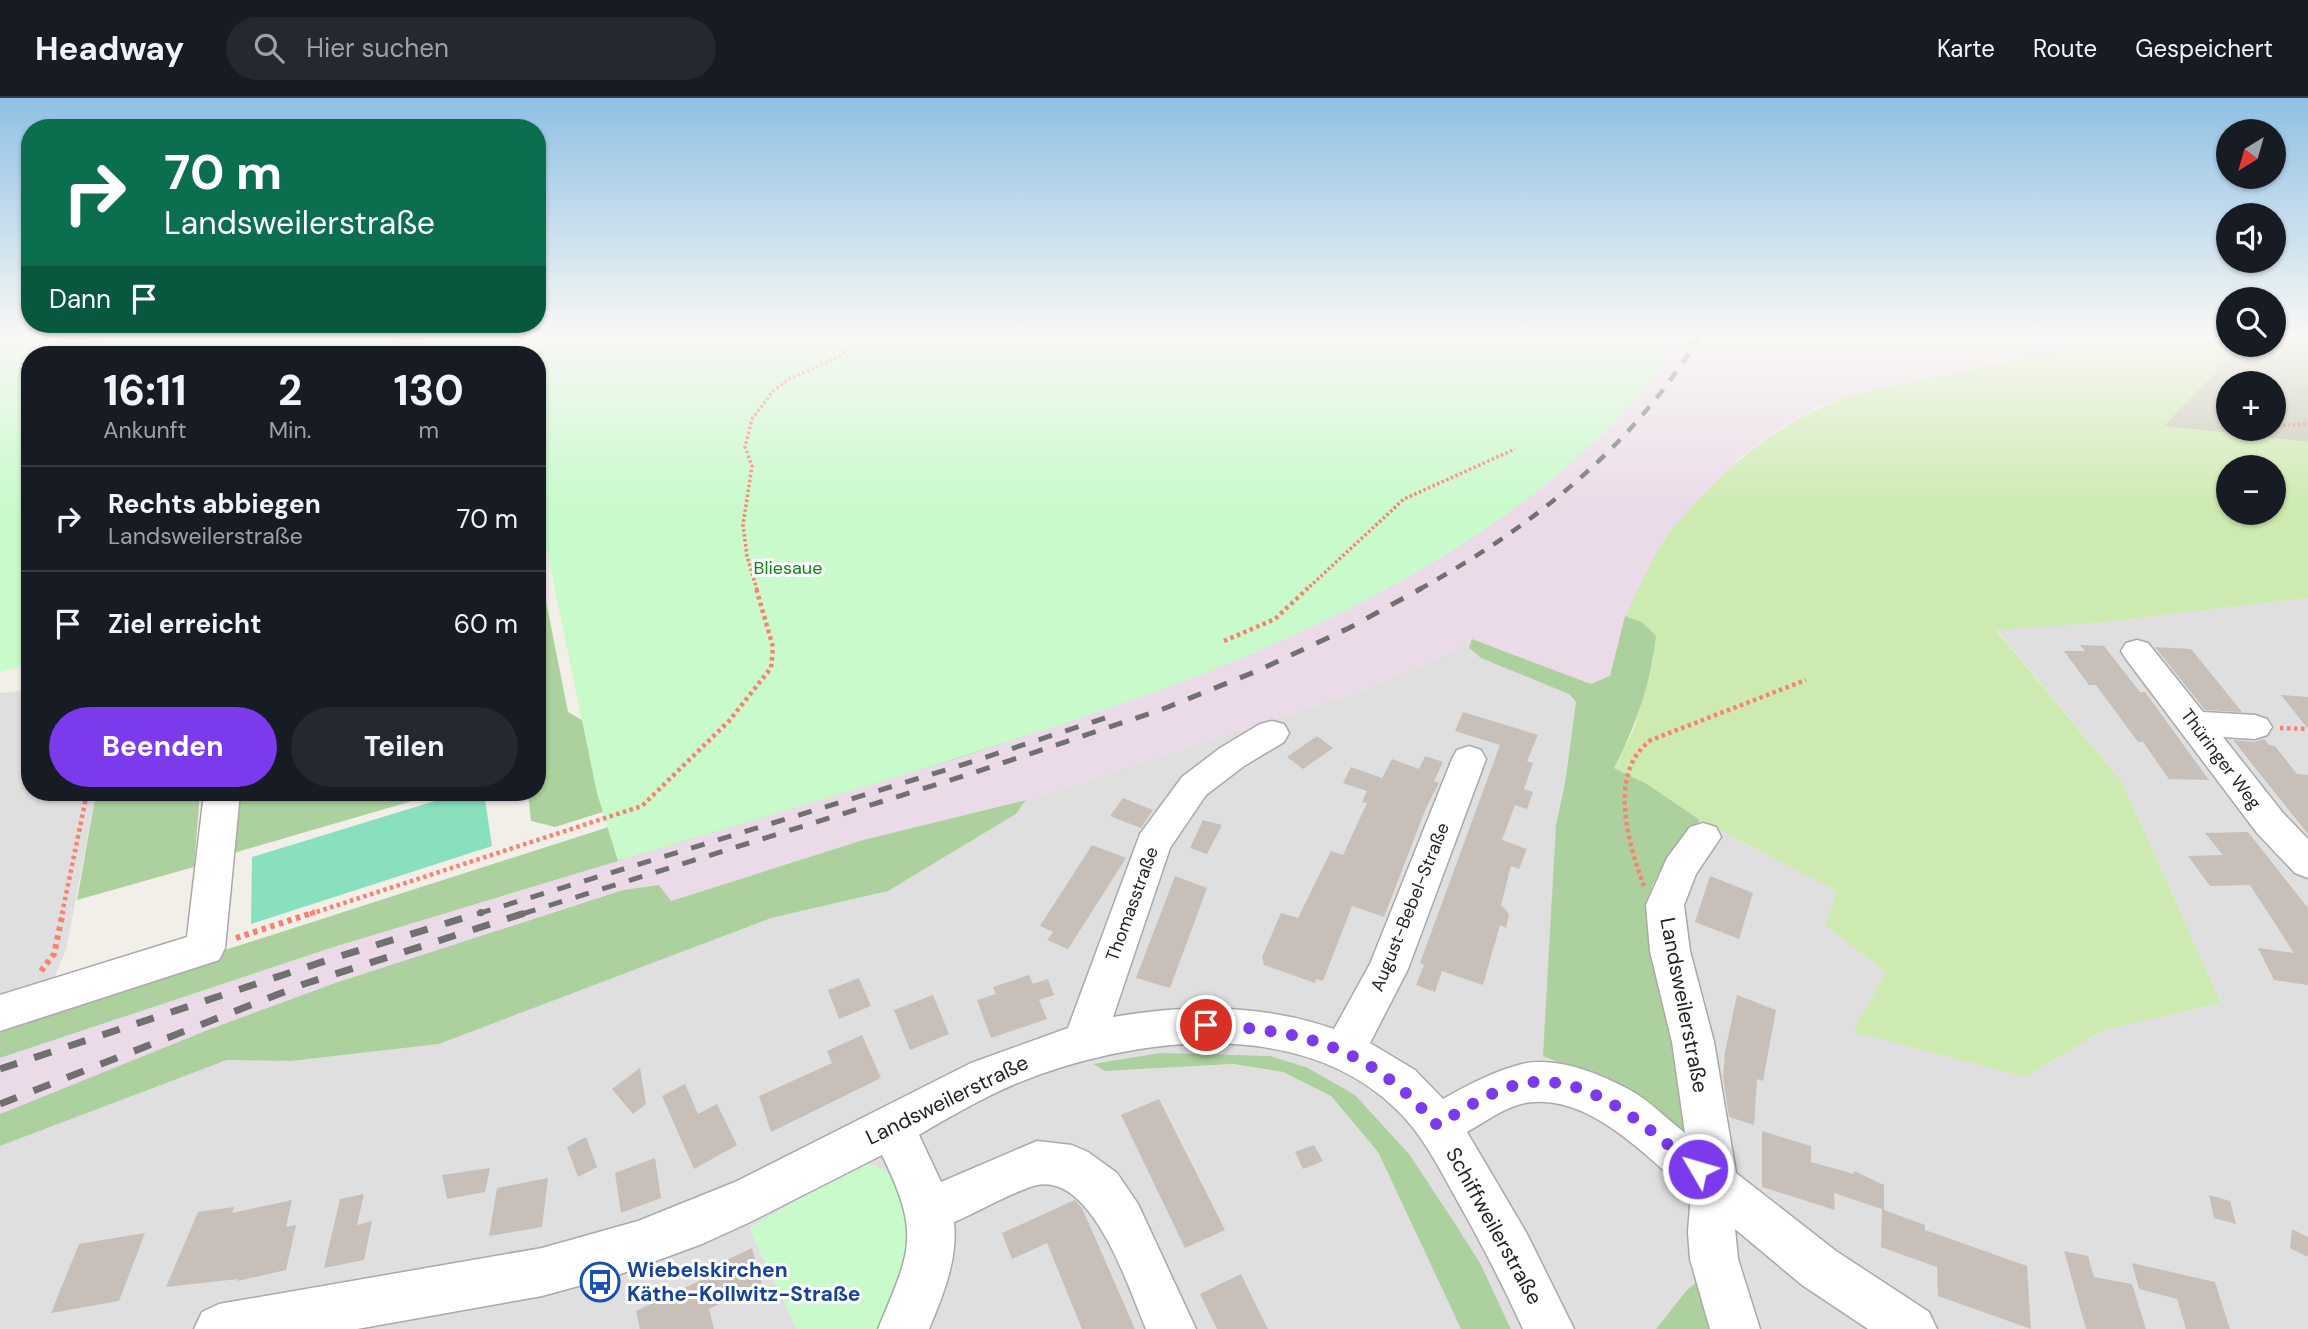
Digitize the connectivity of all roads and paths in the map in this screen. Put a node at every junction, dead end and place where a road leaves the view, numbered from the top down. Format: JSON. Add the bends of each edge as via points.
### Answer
{"nodes":[{"id":1,"x":770,"y":394,"type":"edge"},
{"id":2,"x":2308,"y":424,"type":"edge"},
{"id":3,"x":2286,"y":425,"type":"edge"},
{"id":4,"x":1515,"y":449,"type":"dead end"},
{"id":5,"x":1223,"y":641,"type":"dead end"},
{"id":6,"x":2137,"y":651,"type":"dead end"},
{"id":7,"x":1806,"y":680,"type":"dead end"},
{"id":8,"x":2196,"y":724,"type":"junction"},
{"id":9,"x":2255,"y":727,"type":"dead end"},
{"id":10,"x":1272,"y":733,"type":"dead end"},
{"id":11,"x":1469,"y":759,"type":"dead end"},
{"id":12,"x":85,"y":801,"type":"edge"},
{"id":13,"x":221,"y":801,"type":"edge"},
{"id":14,"x":1703,"y":837,"type":"dead end"},
{"id":15,"x":2308,"y":863,"type":"edge"},
{"id":16,"x":1665,"y":905,"type":"junction"},
{"id":17,"x":205,"y":948,"type":"junction"},
{"id":18,"x":6,"y":1011,"type":"edge"},
{"id":19,"x":1084,"y":1042,"type":"junction"},
{"id":20,"x":1344,"y":1052,"type":"junction"},
{"id":21,"x":1437,"y":1125,"type":"junction"},
{"id":22,"x":891,"y":1127,"type":"junction"},
{"id":23,"x":1715,"y":1182,"type":"junction"},
{"id":24,"x":929,"y":1210,"type":"junction"},
{"id":25,"x":219,"y":1329,"type":"edge"},
{"id":26,"x":903,"y":1329,"type":"edge"},
{"id":27,"x":1171,"y":1329,"type":"edge"},
{"id":28,"x":1549,"y":1329,"type":"edge"},
{"id":29,"x":1735,"y":1329,"type":"edge"},
{"id":30,"x":1912,"y":1329,"type":"edge"}],
"edges":[{"from":1,"to":17,"type":"path","via":[[752,419],[745,447],[752,466],[743,525],[747,556],[773,647],[771,668],[729,721],[642,806]]},
{"from":2,"to":3,"type":"path"},
{"from":4,"to":5,"type":"path","via":[[1404,499],[1275,619]]},
{"from":6,"to":8,"type":"street","name":"Thüringer Weg"},
{"from":7,"to":16,"type":"path","via":[[1638,749],[1629,764],[1626,788],[1631,852],[1643,885]]},
{"from":8,"to":9,"type":"street"},
{"from":8,"to":15,"type":"street","name":"Thüringer Weg","via":[[2217,758]]},
{"from":10,"to":19,"type":"street","name":"Thomasstraße","via":[[1194,786],[1153,844]]},
{"from":11,"to":20,"type":"street","name":"August-Bebel-Straße","via":[[1388,969]]},
{"from":12,"to":18,"type":"path","via":[[54,954]]},
{"from":13,"to":17,"type":"street"},
{"from":14,"to":16,"type":"street","name":"Landsweilerstraße","via":[[1680,867]]},
{"from":16,"to":23,"type":"street","name":"Landsweilerstraße"},
{"from":17,"to":18,"type":"street"},
{"from":19,"to":20,"type":"street","name":"Landsweilerstraße","via":[[1206,1025],[1303,1037]]},
{"from":19,"to":22,"type":"street","name":"Landsweilerstraße","via":[[999,1070]]},
{"from":20,"to":21,"type":"street","name":"Landsweilerstraße","via":[[1392,1080]]},
{"from":21,"to":23,"type":"street","via":[[1506,1087],[1531,1081],[1558,1082],[1583,1088],[1616,1105]]},
{"from":21,"to":28,"type":"street","name":"Schiffweilerstraße"},
{"from":22,"to":24,"type":"street"},
{"from":22,"to":25,"type":"street","name":"Landsweilerstraße","via":[[689,1227],[590,1261]]},
{"from":23,"to":29,"type":"street","name":"Landsweilerstraße","via":[[1714,1259]]},
{"from":23,"to":30,"type":"street","via":[[1819,1268]]},
{"from":24,"to":26,"type":"street","via":[[930,1256],[916,1304]]},
{"from":24,"to":27,"type":"street","via":[[1037,1163],[1072,1167],[1101,1189],[1122,1220]]}]}
